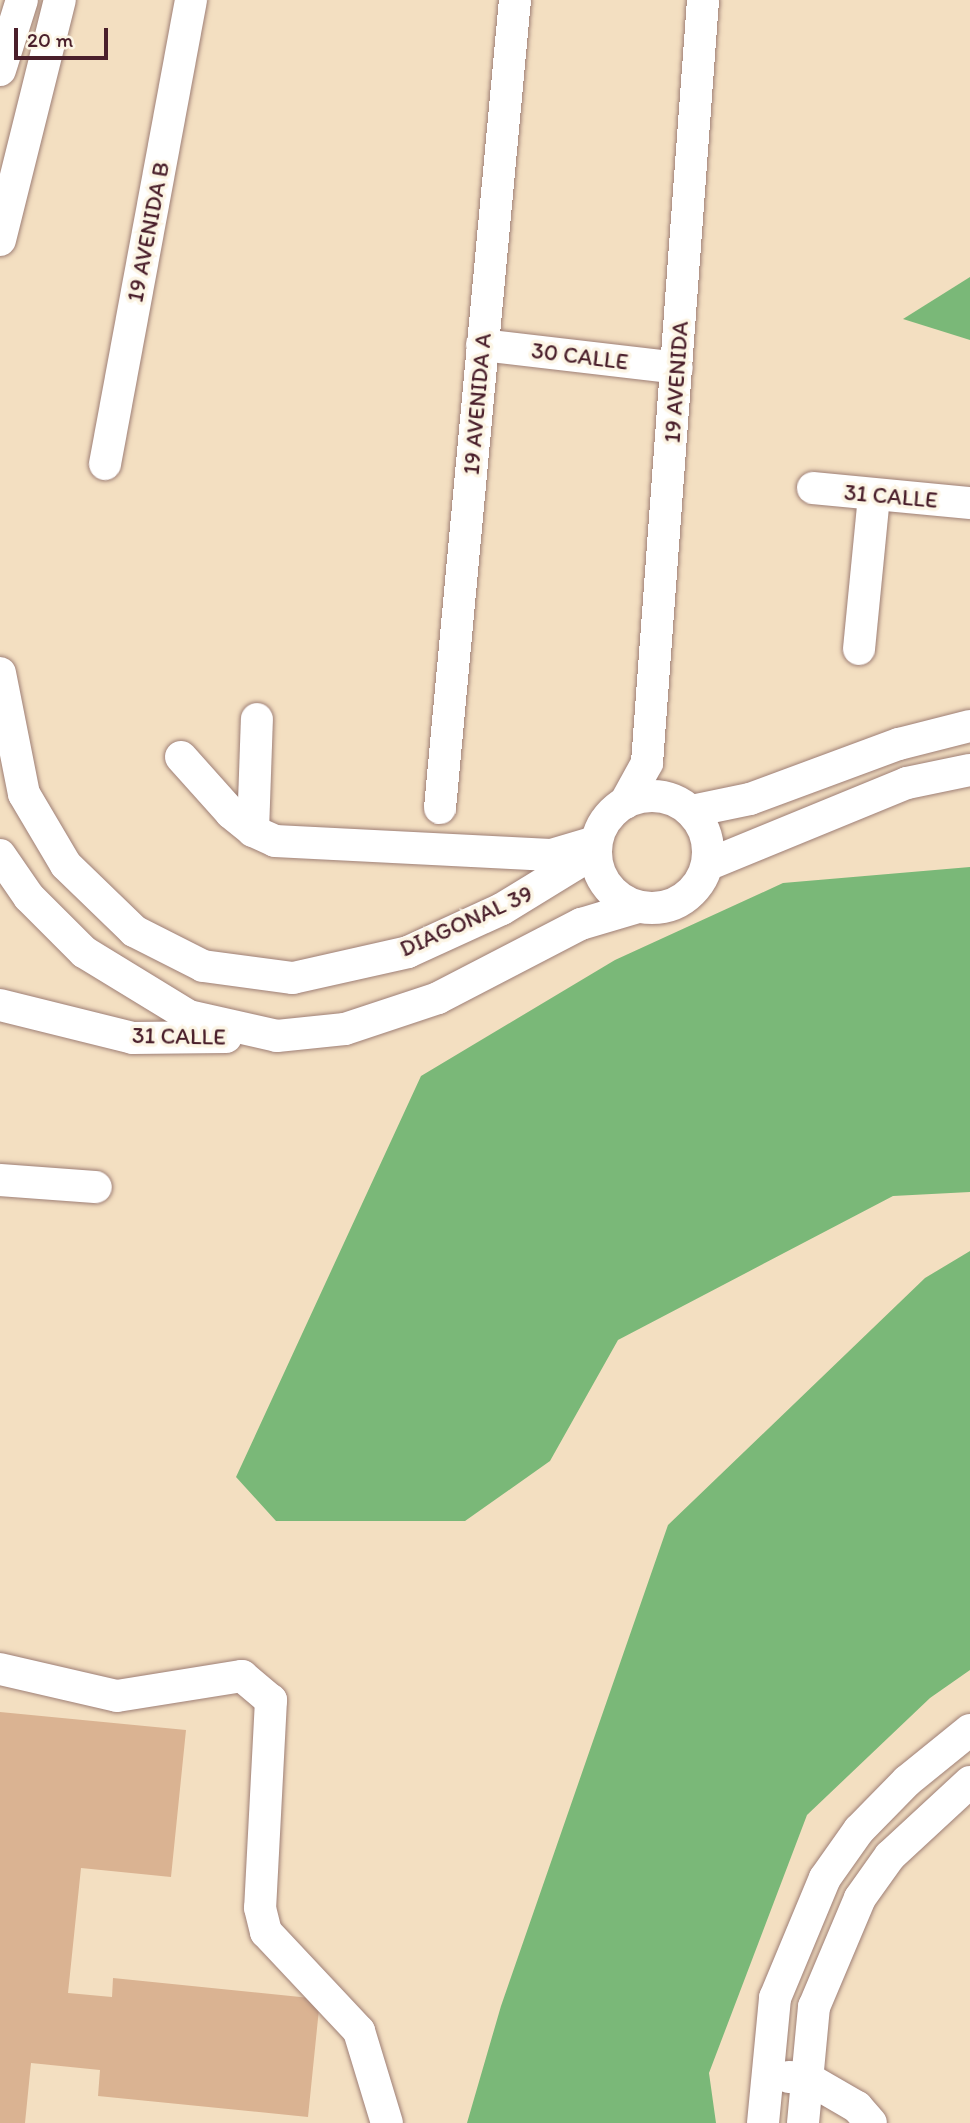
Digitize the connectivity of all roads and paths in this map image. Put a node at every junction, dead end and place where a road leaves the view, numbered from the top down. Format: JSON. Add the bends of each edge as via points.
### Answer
{"nodes":[{"id":1,"x":22,"y":0,"type":"edge"},
{"id":2,"x":60,"y":0,"type":"edge"},
{"id":3,"x":191,"y":0,"type":"edge"},
{"id":4,"x":515,"y":0,"type":"edge"},
{"id":5,"x":703,"y":0,"type":"edge"},
{"id":6,"x":0,"y":70,"type":"edge"},
{"id":7,"x":0,"y":240,"type":"edge"},
{"id":8,"x":482,"y":345,"type":"junction"},
{"id":9,"x":677,"y":368,"type":"junction"},
{"id":10,"x":104,"y":464,"type":"dead end"},
{"id":11,"x":813,"y":488,"type":"dead end"},
{"id":12,"x":874,"y":495,"type":"junction"},
{"id":13,"x":970,"y":503,"type":"edge"},
{"id":14,"x":859,"y":649,"type":"dead end"},
{"id":15,"x":0,"y":673,"type":"edge"},
{"id":16,"x":257,"y":719,"type":"dead end"},
{"id":17,"x":970,"y":726,"type":"edge"},
{"id":18,"x":181,"y":757,"type":"dead end"},
{"id":19,"x":647,"y":764,"type":"junction"},
{"id":20,"x":970,"y":770,"type":"edge"},
{"id":21,"x":625,"y":803,"type":"junction"},
{"id":22,"x":678,"y":804,"type":"junction"},
{"id":23,"x":440,"y":808,"type":"dead end"},
{"id":24,"x":253,"y":831,"type":"junction"},
{"id":25,"x":596,"y":847,"type":"junction"},
{"id":26,"x":0,"y":855,"type":"edge"},
{"id":27,"x":707,"y":865,"type":"junction"},
{"id":28,"x":638,"y":907,"type":"junction"},
{"id":29,"x":0,"y":1005,"type":"edge"},
{"id":30,"x":277,"y":1037,"type":"junction"},
{"id":31,"x":0,"y":1180,"type":"edge"},
{"id":32,"x":96,"y":1187,"type":"dead end"},
{"id":33,"x":0,"y":1669,"type":"edge"},
{"id":34,"x":970,"y":1730,"type":"edge"},
{"id":35,"x":970,"y":1782,"type":"edge"},
{"id":36,"x":766,"y":2075,"type":"junction"},
{"id":37,"x":807,"y":2078,"type":"junction"},
{"id":38,"x":387,"y":2123,"type":"edge"},
{"id":39,"x":763,"y":2123,"type":"edge"},
{"id":40,"x":803,"y":2123,"type":"edge"},
{"id":41,"x":871,"y":2123,"type":"edge"}],
"edges":[{"from":1,"to":6,"type":"street"},
{"from":2,"to":7,"type":"street"},
{"from":3,"to":10,"type":"street","name":"19 AVENIDA B"},
{"from":4,"to":8,"type":"street","name":"19 AVENIDA A"},
{"from":5,"to":9,"type":"street","name":"19 AVENIDA"},
{"from":8,"to":9,"type":"street","name":"30 CALLE"},
{"from":8,"to":23,"type":"street","name":"19 AVENIDA A"},
{"from":9,"to":19,"type":"street","name":"19 AVENIDA"},
{"from":11,"to":12,"type":"street","name":"31 CALLE"},
{"from":12,"to":13,"type":"street","name":"31 CALLE"},
{"from":12,"to":14,"type":"street"},
{"from":15,"to":25,"type":"street","name":"DIAGONAL 39","via":[[24,794],[66,865],[134,930],[203,966],[293,978],[408,952],[502,909]]},
{"from":16,"to":24,"type":"street"},
{"from":17,"to":22,"type":"street","via":[[899,744],[750,799]]},
{"from":18,"to":24,"type":"street"},
{"from":19,"to":21,"type":"street","name":"19 AVENIDA"},
{"from":19,"to":22,"type":"street"},
{"from":20,"to":27,"type":"street","via":[[907,783]]},
{"from":21,"to":22,"type":"street"},
{"from":21,"to":25,"type":"street","via":[[603,823]]},
{"from":22,"to":27,"type":"street","via":[[706,833]]},
{"from":24,"to":25,"type":"street","via":[[275,841],[551,855]]},
{"from":25,"to":28,"type":"street","via":[[604,883],[617,897]]},
{"from":26,"to":30,"type":"street","via":[[29,897],[83,952],[189,1016]]},
{"from":27,"to":28,"type":"street","via":[[692,892],[677,902],[658,908]]},
{"from":28,"to":30,"type":"street","via":[[581,924],[438,998],[345,1029]]},
{"from":29,"to":30,"type":"street","name":"31 CALLE","via":[[132,1038]]},
{"from":31,"to":32,"type":"street"},
{"from":33,"to":38,"type":"street","via":[[117,1696],[242,1676],[271,1700],[260,1908],[266,1932],[359,2031]]},
{"from":34,"to":36,"type":"street","via":[[907,1781],[859,1830],[825,1878],[775,1998]]},
{"from":35,"to":37,"type":"street","via":[[890,1856],[860,1898],[814,2007]]},
{"from":36,"to":37,"type":"street"},
{"from":36,"to":39,"type":"street"},
{"from":37,"to":40,"type":"street"},
{"from":37,"to":41,"type":"street","via":[[857,2107]]}]}
